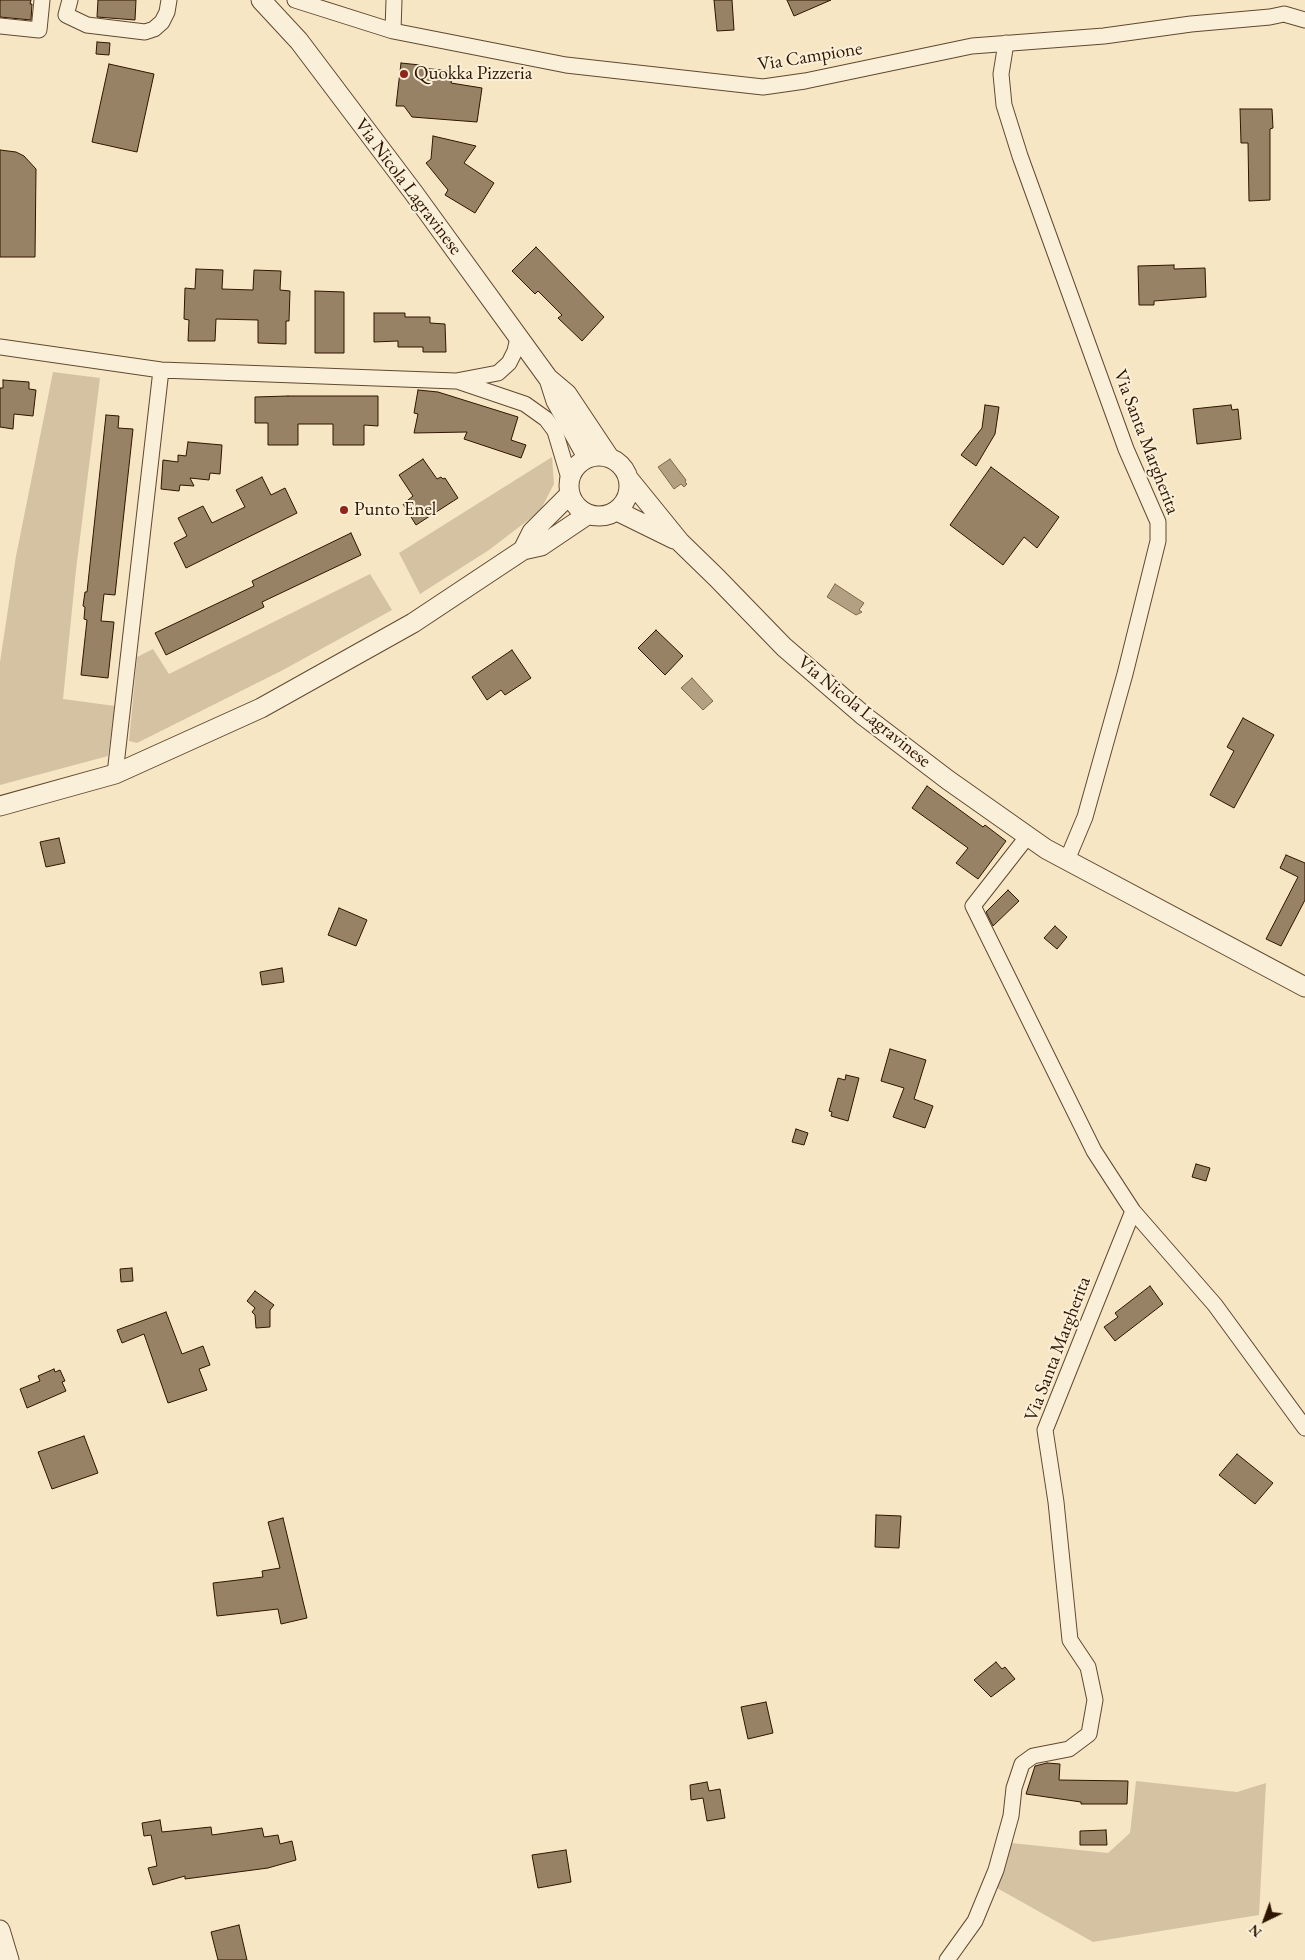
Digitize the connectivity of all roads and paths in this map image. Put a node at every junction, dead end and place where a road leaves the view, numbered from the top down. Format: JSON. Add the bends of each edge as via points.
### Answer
{"nodes":[{"id":1,"x":42,"y":0,"type":"edge"},
{"id":2,"x":70,"y":0,"type":"edge"},
{"id":3,"x":170,"y":0,"type":"edge"},
{"id":4,"x":261,"y":0,"type":"edge"},
{"id":5,"x":296,"y":0,"type":"edge"},
{"id":6,"x":394,"y":0,"type":"edge"},
{"id":7,"x":1287,"y":7,"type":"edge"},
{"id":8,"x":1305,"y":20,"type":"edge"},
{"id":9,"x":0,"y":26,"type":"edge"},
{"id":10,"x":393,"y":31,"type":"junction"},
{"id":11,"x":1006,"y":43,"type":"junction"},
{"id":12,"x":518,"y":338,"type":"junction"},
{"id":13,"x":0,"y":348,"type":"edge"},
{"id":14,"x":161,"y":370,"type":"junction"},
{"id":15,"x":548,"y":378,"type":"junction"},
{"id":16,"x":456,"y":380,"type":"junction"},
{"id":17,"x":609,"y":457,"type":"junction"},
{"id":18,"x":587,"y":458,"type":"junction"},
{"id":19,"x":628,"y":478,"type":"junction"},
{"id":20,"x":569,"y":487,"type":"junction"},
{"id":21,"x":617,"y":511,"type":"junction"},
{"id":22,"x":588,"y":515,"type":"junction"},
{"id":23,"x":680,"y":542,"type":"junction"},
{"id":24,"x":523,"y":550,"type":"junction"},
{"id":25,"x":115,"y":774,"type":"junction"},
{"id":26,"x":0,"y":806,"type":"edge"},
{"id":27,"x":1027,"y":837,"type":"junction"},
{"id":28,"x":1068,"y":860,"type":"junction"},
{"id":29,"x":1305,"y":987,"type":"edge"},
{"id":30,"x":1133,"y":1211,"type":"junction"},
{"id":31,"x":1305,"y":1428,"type":"edge"},
{"id":32,"x":0,"y":1930,"type":"edge"},
{"id":33,"x":9,"y":1960,"type":"edge"},
{"id":34,"x":947,"y":1960,"type":"edge"}],
"edges":[{"from":1,"to":9,"type":"street","via":[[39,30]]},
{"from":2,"to":3,"type":"street","via":[[66,15],[87,25],[145,32],[162,22]]},
{"from":4,"to":12,"type":"street","name":"Via Nicola Lagravinese","via":[[299,41]]},
{"from":5,"to":10,"type":"street","name":"Via Campione"},
{"from":6,"to":10,"type":"street"},
{"from":7,"to":8,"type":"street","name":"Via Campione"},
{"from":7,"to":11,"type":"street","name":"Via Campione","via":[[1270,17],[1104,36]]},
{"from":10,"to":11,"type":"street","name":"Via Campione","via":[[566,65],[763,88],[972,46]]},
{"from":11,"to":28,"type":"street","name":"Via Santa Margherita","via":[[1001,74],[1004,105],[1020,156],[1126,450],[1158,522],[1158,541],[1125,674],[1086,817]]},
{"from":12,"to":15,"type":"street","name":"Via Nicola Lagravinese"},
{"from":12,"to":16,"type":"street","via":[[509,363],[498,373]]},
{"from":13,"to":14,"type":"street"},
{"from":14,"to":16,"type":"street"},
{"from":14,"to":25,"type":"street"},
{"from":15,"to":17,"type":"street","name":"Via Nicola Lagravinese","via":[[567,394]]},
{"from":15,"to":18,"type":"street","name":"Via Nicola Lagravinese","via":[[556,401]]},
{"from":16,"to":20,"type":"street","via":[[525,404],[546,419],[555,430]]},
{"from":17,"to":18,"type":"street"},
{"from":17,"to":19,"type":"street","via":[[618,462]]},
{"from":18,"to":20,"type":"street","via":[[571,473]]},
{"from":19,"to":21,"type":"street","via":[[625,502]]},
{"from":19,"to":23,"type":"street","name":"Via Nicola Lagravinese"},
{"from":20,"to":22,"type":"street","via":[[576,507]]},
{"from":20,"to":24,"type":"street","via":[[532,532]]},
{"from":21,"to":22,"type":"street","via":[[598,517]]},
{"from":21,"to":23,"type":"street","name":"Via Nicola Lagravinese"},
{"from":22,"to":24,"type":"street","via":[[541,546]]},
{"from":23,"to":27,"type":"street","name":"Via Nicola Lagravinese","via":[[784,647],[864,716]]},
{"from":24,"to":25,"type":"street","via":[[413,623],[269,703]]},
{"from":25,"to":26,"type":"street"},
{"from":27,"to":28,"type":"street","name":"Via Nicola Lagravinese"},
{"from":27,"to":30,"type":"street","via":[[973,906],[1094,1151]]},
{"from":28,"to":29,"type":"street","name":"Via Nicola Lagravinese"},
{"from":30,"to":31,"type":"street","via":[[1215,1305]]},
{"from":30,"to":34,"type":"street","name":"Via Santa Margherita","via":[[1045,1430],[1070,1640],[1088,1667],[1095,1700],[1089,1734],[1069,1749],[1033,1756],[1022,1764],[996,1870],[975,1921]]},
{"from":32,"to":33,"type":"street"}]}
